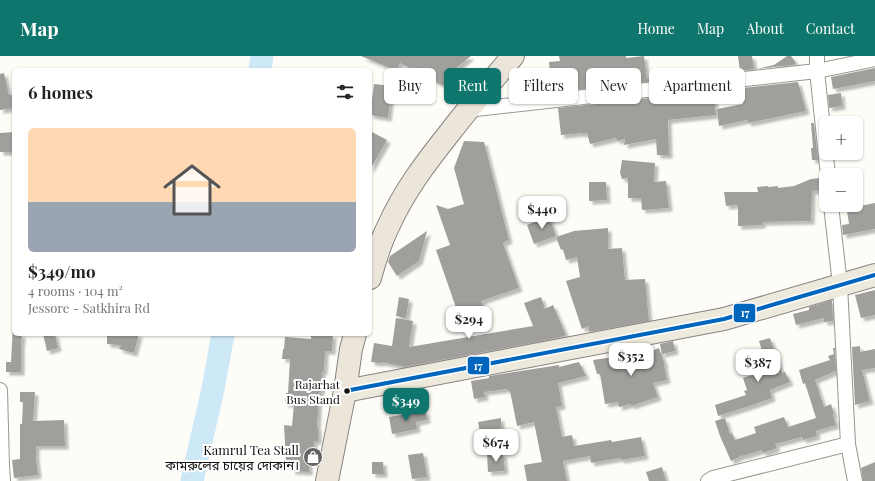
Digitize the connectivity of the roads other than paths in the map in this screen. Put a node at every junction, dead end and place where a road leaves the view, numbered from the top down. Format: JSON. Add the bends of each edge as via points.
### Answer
{"nodes":[{"id":1,"x":513,"y":56,"type":"edge"},
{"id":2,"x":817,"y":56,"type":"edge"},
{"id":3,"x":875,"y":59,"type":"edge"},
{"id":4,"x":817,"y":71,"type":"junction"},
{"id":5,"x":468,"y":110,"type":"junction"},
{"id":6,"x":827,"y":168,"type":"edge"},
{"id":7,"x":832,"y":212,"type":"edge"},
{"id":8,"x":372,"y":271,"type":"edge"},
{"id":9,"x":875,"y":275,"type":"edge"},
{"id":10,"x":840,"y":285,"type":"junction"},
{"id":11,"x":354,"y":336,"type":"edge"},
{"id":12,"x":0,"y":390,"type":"edge"},
{"id":13,"x":345,"y":391,"type":"junction"},
{"id":14,"x":848,"y":444,"type":"junction"},
{"id":15,"x":3,"y":481,"type":"edge"},
{"id":16,"x":326,"y":481,"type":"edge"},
{"id":17,"x":708,"y":481,"type":"edge"},
{"id":18,"x":855,"y":481,"type":"edge"}],
"edges":[{"from":1,"to":5,"type":"highway"},
{"from":2,"to":4,"type":"street"},
{"from":3,"to":4,"type":"street"},
{"from":4,"to":5,"type":"street"},
{"from":4,"to":6,"type":"street"},
{"from":5,"to":8,"type":"highway","via":[[413,181],[388,226]]},
{"from":7,"to":10,"type":"street"},
{"from":9,"to":10,"type":"main road"},
{"from":10,"to":13,"type":"main road","via":[[724,319]]},
{"from":10,"to":14,"type":"street"},
{"from":11,"to":13,"type":"highway"},
{"from":12,"to":15,"type":"street"},
{"from":13,"to":16,"type":"highway"},
{"from":14,"to":17,"type":"street"},
{"from":14,"to":18,"type":"street"}]}
